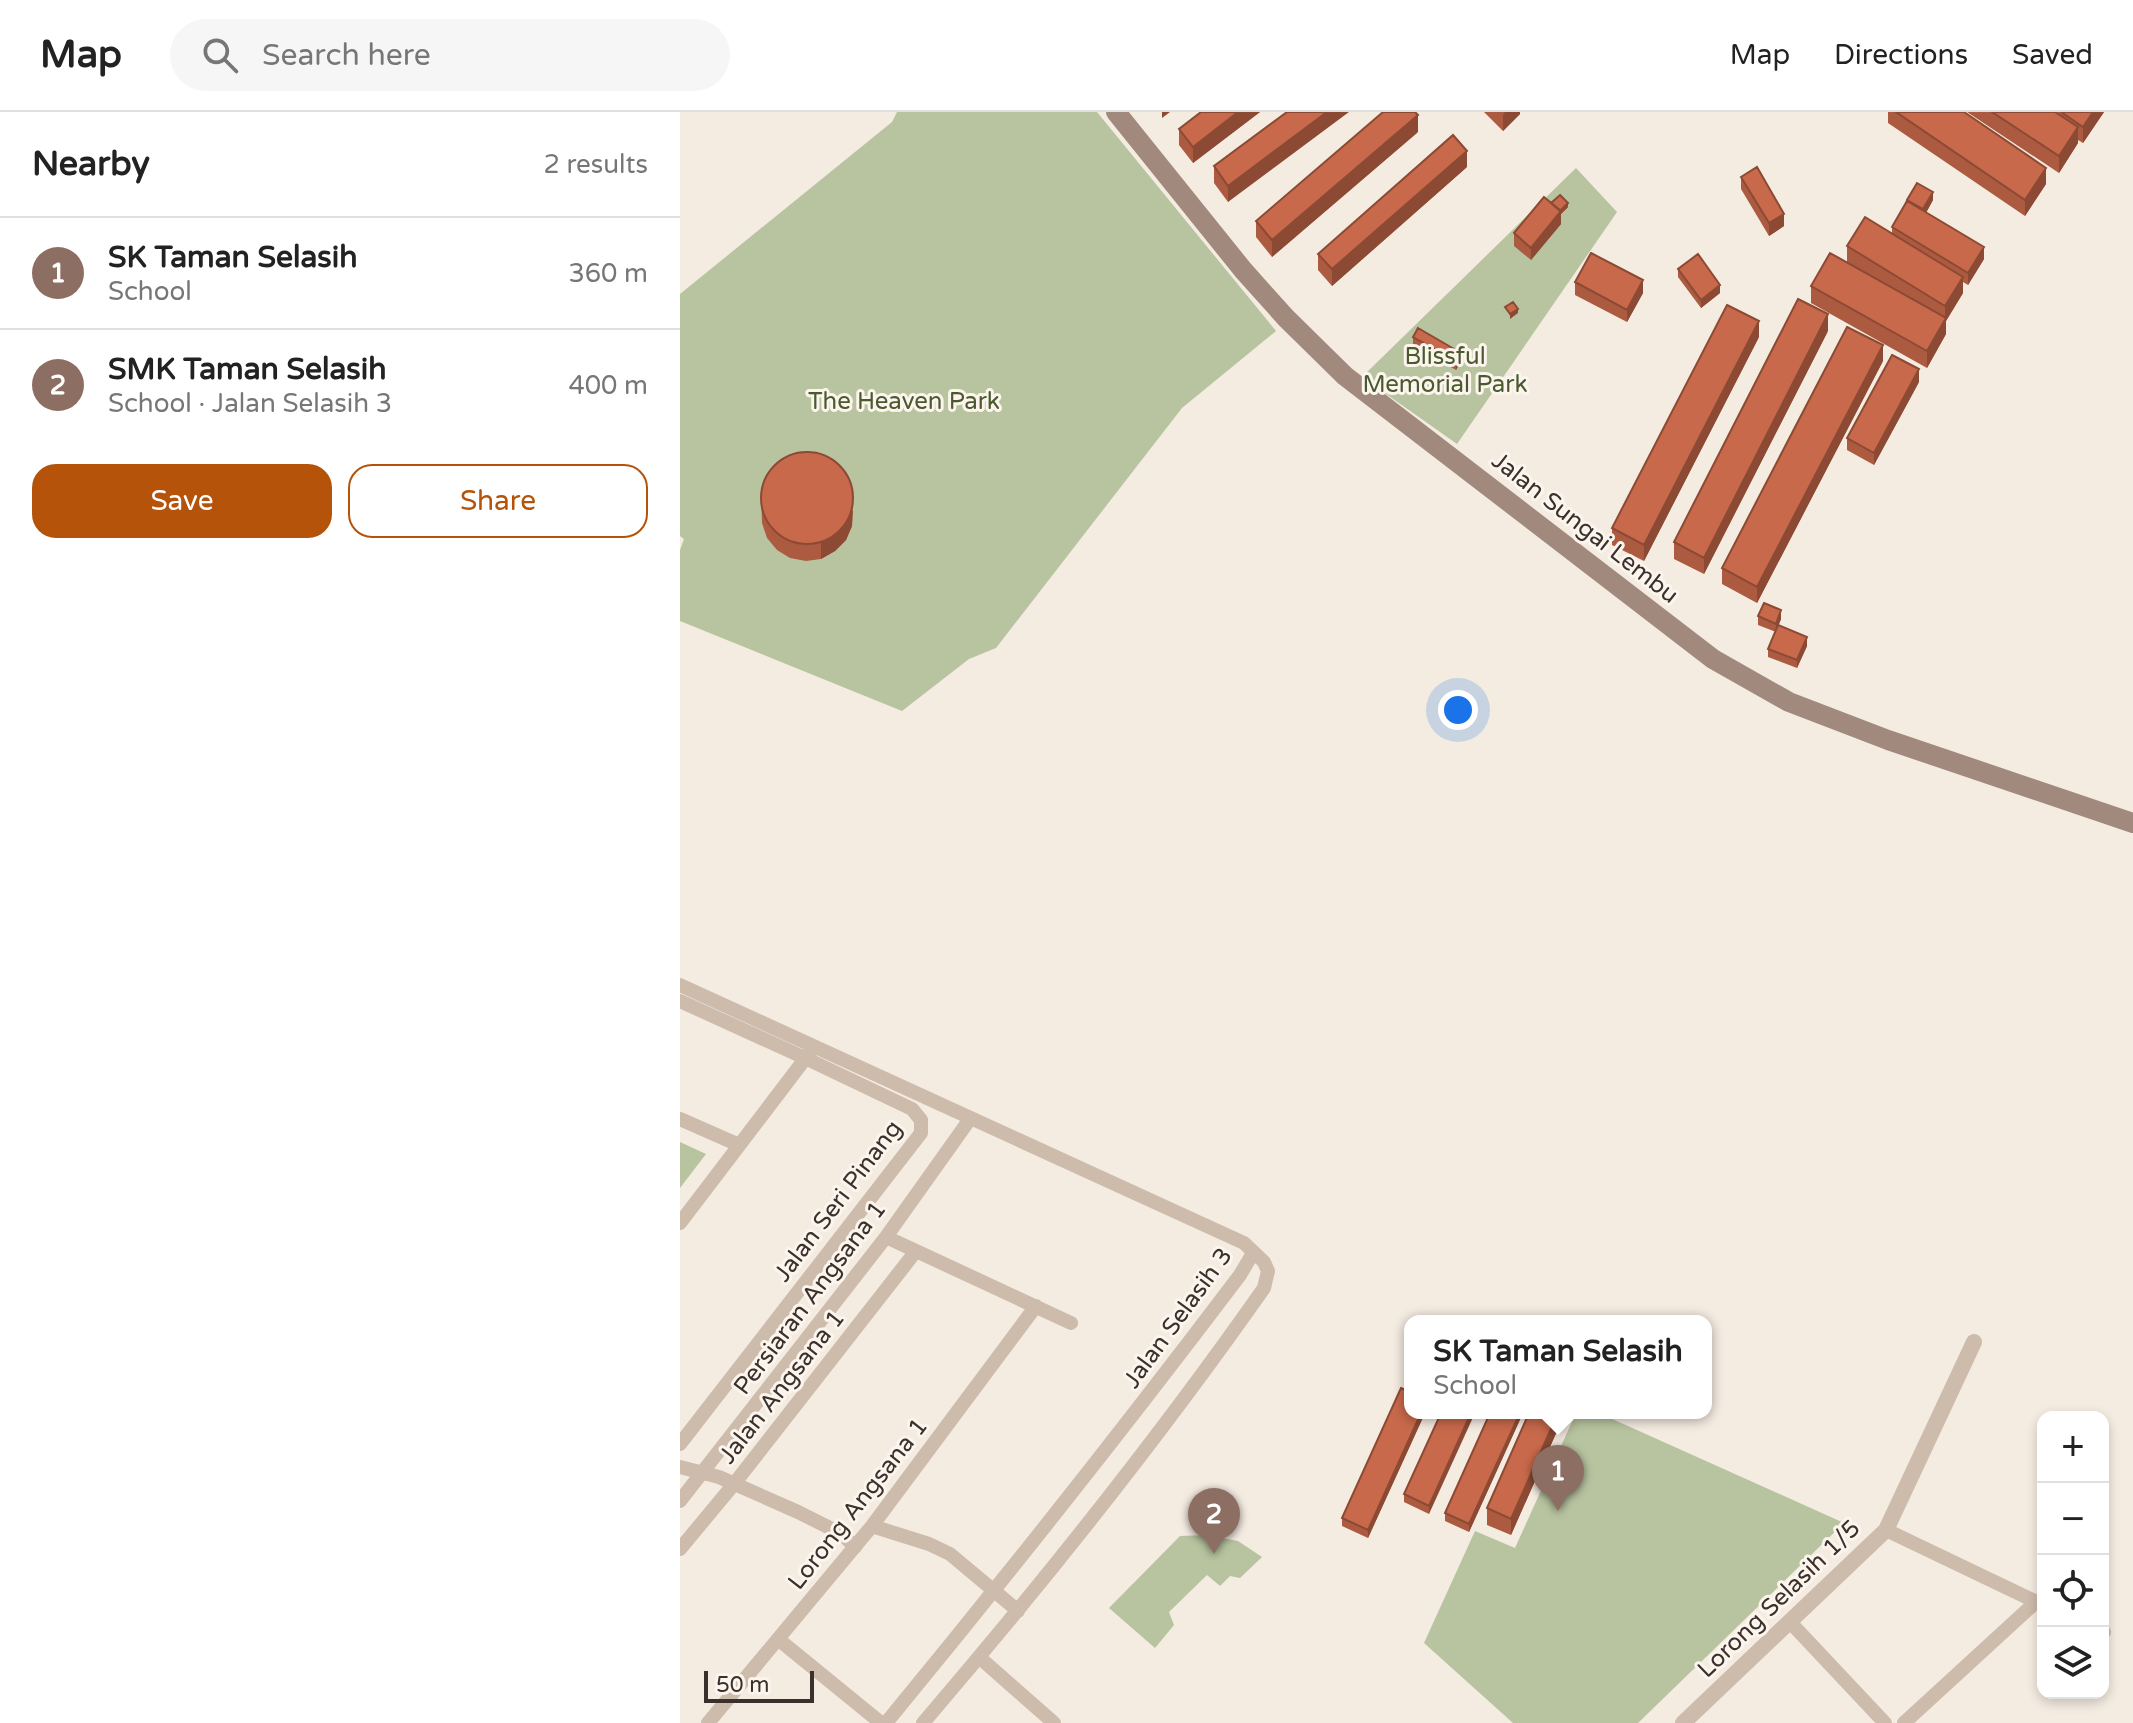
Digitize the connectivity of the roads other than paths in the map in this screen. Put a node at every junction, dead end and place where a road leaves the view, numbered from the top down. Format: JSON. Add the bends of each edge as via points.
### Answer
{"nodes":[{"id":1,"x":1116,"y":112,"type":"edge"},
{"id":2,"x":2133,"y":823,"type":"edge"},
{"id":3,"x":680,"y":985,"type":"edge"},
{"id":4,"x":680,"y":1001,"type":"edge"},
{"id":5,"x":810,"y":1052,"type":"junction"},
{"id":6,"x":680,"y":1119,"type":"edge"},
{"id":7,"x":970,"y":1119,"type":"junction"},
{"id":8,"x":739,"y":1145,"type":"junction"},
{"id":9,"x":680,"y":1223,"type":"edge"},
{"id":10,"x":886,"y":1237,"type":"junction"},
{"id":11,"x":916,"y":1251,"type":"junction"},
{"id":12,"x":1253,"y":1253,"type":"junction"},
{"id":13,"x":1036,"y":1306,"type":"junction"},
{"id":14,"x":1071,"y":1323,"type":"dead end"},
{"id":15,"x":1974,"y":1342,"type":"dead end"},
{"id":16,"x":680,"y":1444,"type":"edge"},
{"id":17,"x":680,"y":1467,"type":"edge"},
{"id":18,"x":702,"y":1474,"type":"junction"},
{"id":19,"x":734,"y":1484,"type":"junction"},
{"id":20,"x":680,"y":1501,"type":"edge"},
{"id":21,"x":872,"y":1526,"type":"junction"},
{"id":22,"x":1886,"y":1530,"type":"junction"},
{"id":23,"x":855,"y":1547,"type":"junction"},
{"id":24,"x":680,"y":1549,"type":"edge"},
{"id":25,"x":995,"y":1591,"type":"junction"},
{"id":26,"x":2037,"y":1602,"type":"edge"},
{"id":27,"x":2037,"y":1606,"type":"edge"},
{"id":28,"x":1018,"y":1611,"type":"junction"},
{"id":29,"x":1790,"y":1622,"type":"junction"},
{"id":30,"x":778,"y":1639,"type":"junction"},
{"id":31,"x":979,"y":1657,"type":"junction"},
{"id":32,"x":1689,"y":1721,"type":"edge"},
{"id":33,"x":708,"y":1723,"type":"edge"},
{"id":34,"x":883,"y":1723,"type":"edge"},
{"id":35,"x":923,"y":1723,"type":"edge"},
{"id":36,"x":1054,"y":1723,"type":"edge"},
{"id":37,"x":1885,"y":1723,"type":"edge"},
{"id":38,"x":1904,"y":1723,"type":"edge"}],
"edges":[{"from":1,"to":2,"type":"main road","name":"Jalan Sungai Lembu","via":[[1243,270],[1345,376],[1713,659],[1789,702]]},
{"from":3,"to":5,"type":"street","name":"Jalan Seri Pinang"},
{"from":4,"to":5,"type":"street","name":"Jalan Seri Pinang"},
{"from":5,"to":7,"type":"street","name":"Jalan Seri Pinang"},
{"from":5,"to":8,"type":"street"},
{"from":5,"to":16,"type":"street","name":"Jalan Seri Pinang","via":[[912,1109],[921,1120],[921,1133]]},
{"from":6,"to":8,"type":"street"},
{"from":7,"to":10,"type":"street","name":"Persiaran Angsana 1"},
{"from":7,"to":12,"type":"street","name":"Jalan Seri Pinang","via":[[1244,1243]]},
{"from":8,"to":9,"type":"street"},
{"from":10,"to":11,"type":"street"},
{"from":10,"to":18,"type":"street","name":"Persiaran Angsana 1"},
{"from":11,"to":13,"type":"street"},
{"from":11,"to":19,"type":"street","name":"Jalan Angsana 1"},
{"from":12,"to":25,"type":"street","name":"Jalan Selasih 3"},
{"from":12,"to":28,"type":"street","name":"Jalan Selasih 3","via":[[1268,1271],[1264,1288]]},
{"from":13,"to":14,"type":"street"},
{"from":13,"to":21,"type":"street","name":"Lorong Angsana 1"},
{"from":15,"to":22,"type":"street"},
{"from":17,"to":18,"type":"street"},
{"from":18,"to":19,"type":"street"},
{"from":18,"to":20,"type":"street","name":"Persiaran Angsana 1"},
{"from":19,"to":23,"type":"street","via":[[842,1534]]},
{"from":19,"to":24,"type":"street","name":"Jalan Angsana 1"},
{"from":21,"to":23,"type":"street","name":"Lorong Angsana 1"},
{"from":21,"to":25,"type":"street","via":[[950,1554]]},
{"from":22,"to":26,"type":"street","name":"Lorong Selasih 1/5"},
{"from":22,"to":29,"type":"street","name":"Lorong Selasih 1/5"},
{"from":23,"to":30,"type":"street","name":"Lorong Angsana 1"},
{"from":25,"to":28,"type":"street"},
{"from":25,"to":34,"type":"street","name":"Jalan Selasih 3"},
{"from":27,"to":38,"type":"street"},
{"from":28,"to":31,"type":"street","name":"Jalan Selasih 3"},
{"from":29,"to":32,"type":"street","name":"Lorong Selasih 1/5"},
{"from":29,"to":37,"type":"street"},
{"from":30,"to":33,"type":"street","name":"Lorong Angsana 1"},
{"from":30,"to":34,"type":"street"},
{"from":31,"to":35,"type":"street","name":"Jalan Selasih 3"},
{"from":31,"to":36,"type":"street"}]}
